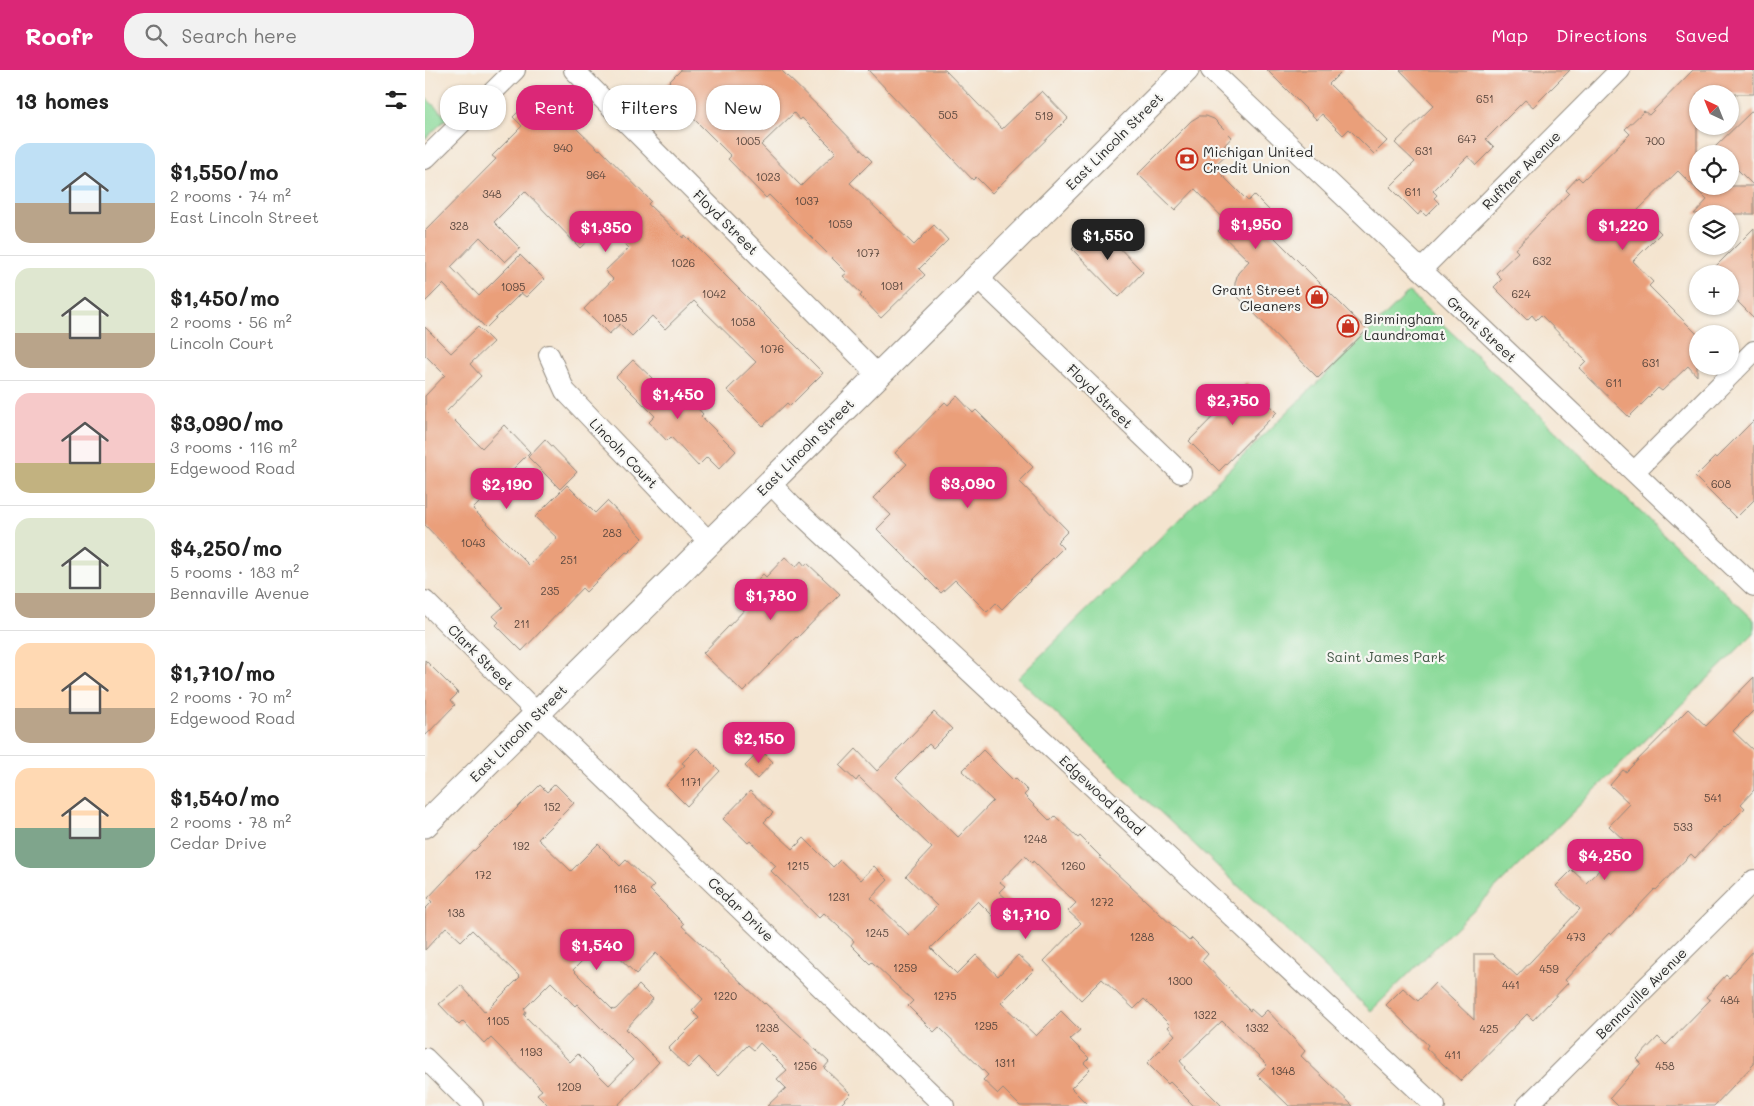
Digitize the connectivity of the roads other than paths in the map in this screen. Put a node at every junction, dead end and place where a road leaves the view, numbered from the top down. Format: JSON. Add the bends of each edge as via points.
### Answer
{"nodes":[{"id":1,"x":515,"y":70,"type":"edge"},
{"id":2,"x":574,"y":70,"type":"edge"},
{"id":3,"x":1186,"y":70,"type":"edge"},
{"id":4,"x":1211,"y":70,"type":"edge"},
{"id":5,"x":1620,"y":70,"type":"edge"},
{"id":6,"x":425,"y":158,"type":"edge"},
{"id":7,"x":1421,"y":270,"type":"junction"},
{"id":8,"x":977,"y":277,"type":"junction"},
{"id":9,"x":1754,"y":351,"type":"edge"},
{"id":10,"x":549,"y":356,"type":"dead end"},
{"id":11,"x":878,"y":375,"type":"junction"},
{"id":12,"x":1634,"y":472,"type":"junction"},
{"id":13,"x":1181,"y":473,"type":"dead end"},
{"id":14,"x":769,"y":482,"type":"junction"},
{"id":15,"x":710,"y":543,"type":"junction"},
{"id":16,"x":1754,"y":586,"type":"edge"},
{"id":17,"x":425,"y":601,"type":"edge"},
{"id":18,"x":537,"y":713,"type":"junction"},
{"id":19,"x":425,"y":825,"type":"edge"},
{"id":20,"x":1754,"y":880,"type":"edge"},
{"id":21,"x":425,"y":1058,"type":"edge"},
{"id":22,"x":473,"y":1106,"type":"edge"},
{"id":23,"x":944,"y":1106,"type":"edge"},
{"id":24,"x":1435,"y":1106,"type":"edge"},
{"id":25,"x":1527,"y":1106,"type":"edge"}],
"edges":[{"from":1,"to":6,"type":"street"},
{"from":2,"to":11,"type":"street","name":"Floyd Street"},
{"from":3,"to":8,"type":"street","name":"East Lincoln Street"},
{"from":4,"to":7,"type":"street","name":"Grant Street"},
{"from":5,"to":7,"type":"street","name":"Ruffner Avenue"},
{"from":7,"to":12,"type":"street","name":"Grant Street"},
{"from":8,"to":11,"type":"street","name":"East Lincoln Street"},
{"from":8,"to":13,"type":"street","name":"Floyd Street"},
{"from":9,"to":12,"type":"street"},
{"from":10,"to":15,"type":"street","name":"Lincoln Court","via":[[565,391]]},
{"from":11,"to":14,"type":"street","name":"East Lincoln Street"},
{"from":12,"to":16,"type":"street","name":"Grant Street"},
{"from":14,"to":15,"type":"street","name":"East Lincoln Street"},
{"from":14,"to":24,"type":"street","name":"Edgewood Road"},
{"from":15,"to":18,"type":"street","name":"East Lincoln Street"},
{"from":17,"to":18,"type":"street","name":"Clark Street"},
{"from":18,"to":19,"type":"street","name":"East Lincoln Street"},
{"from":18,"to":23,"type":"street","name":"Cedar Drive"},
{"from":20,"to":25,"type":"street","name":"Bennaville Avenue"},
{"from":21,"to":22,"type":"street"}]}
